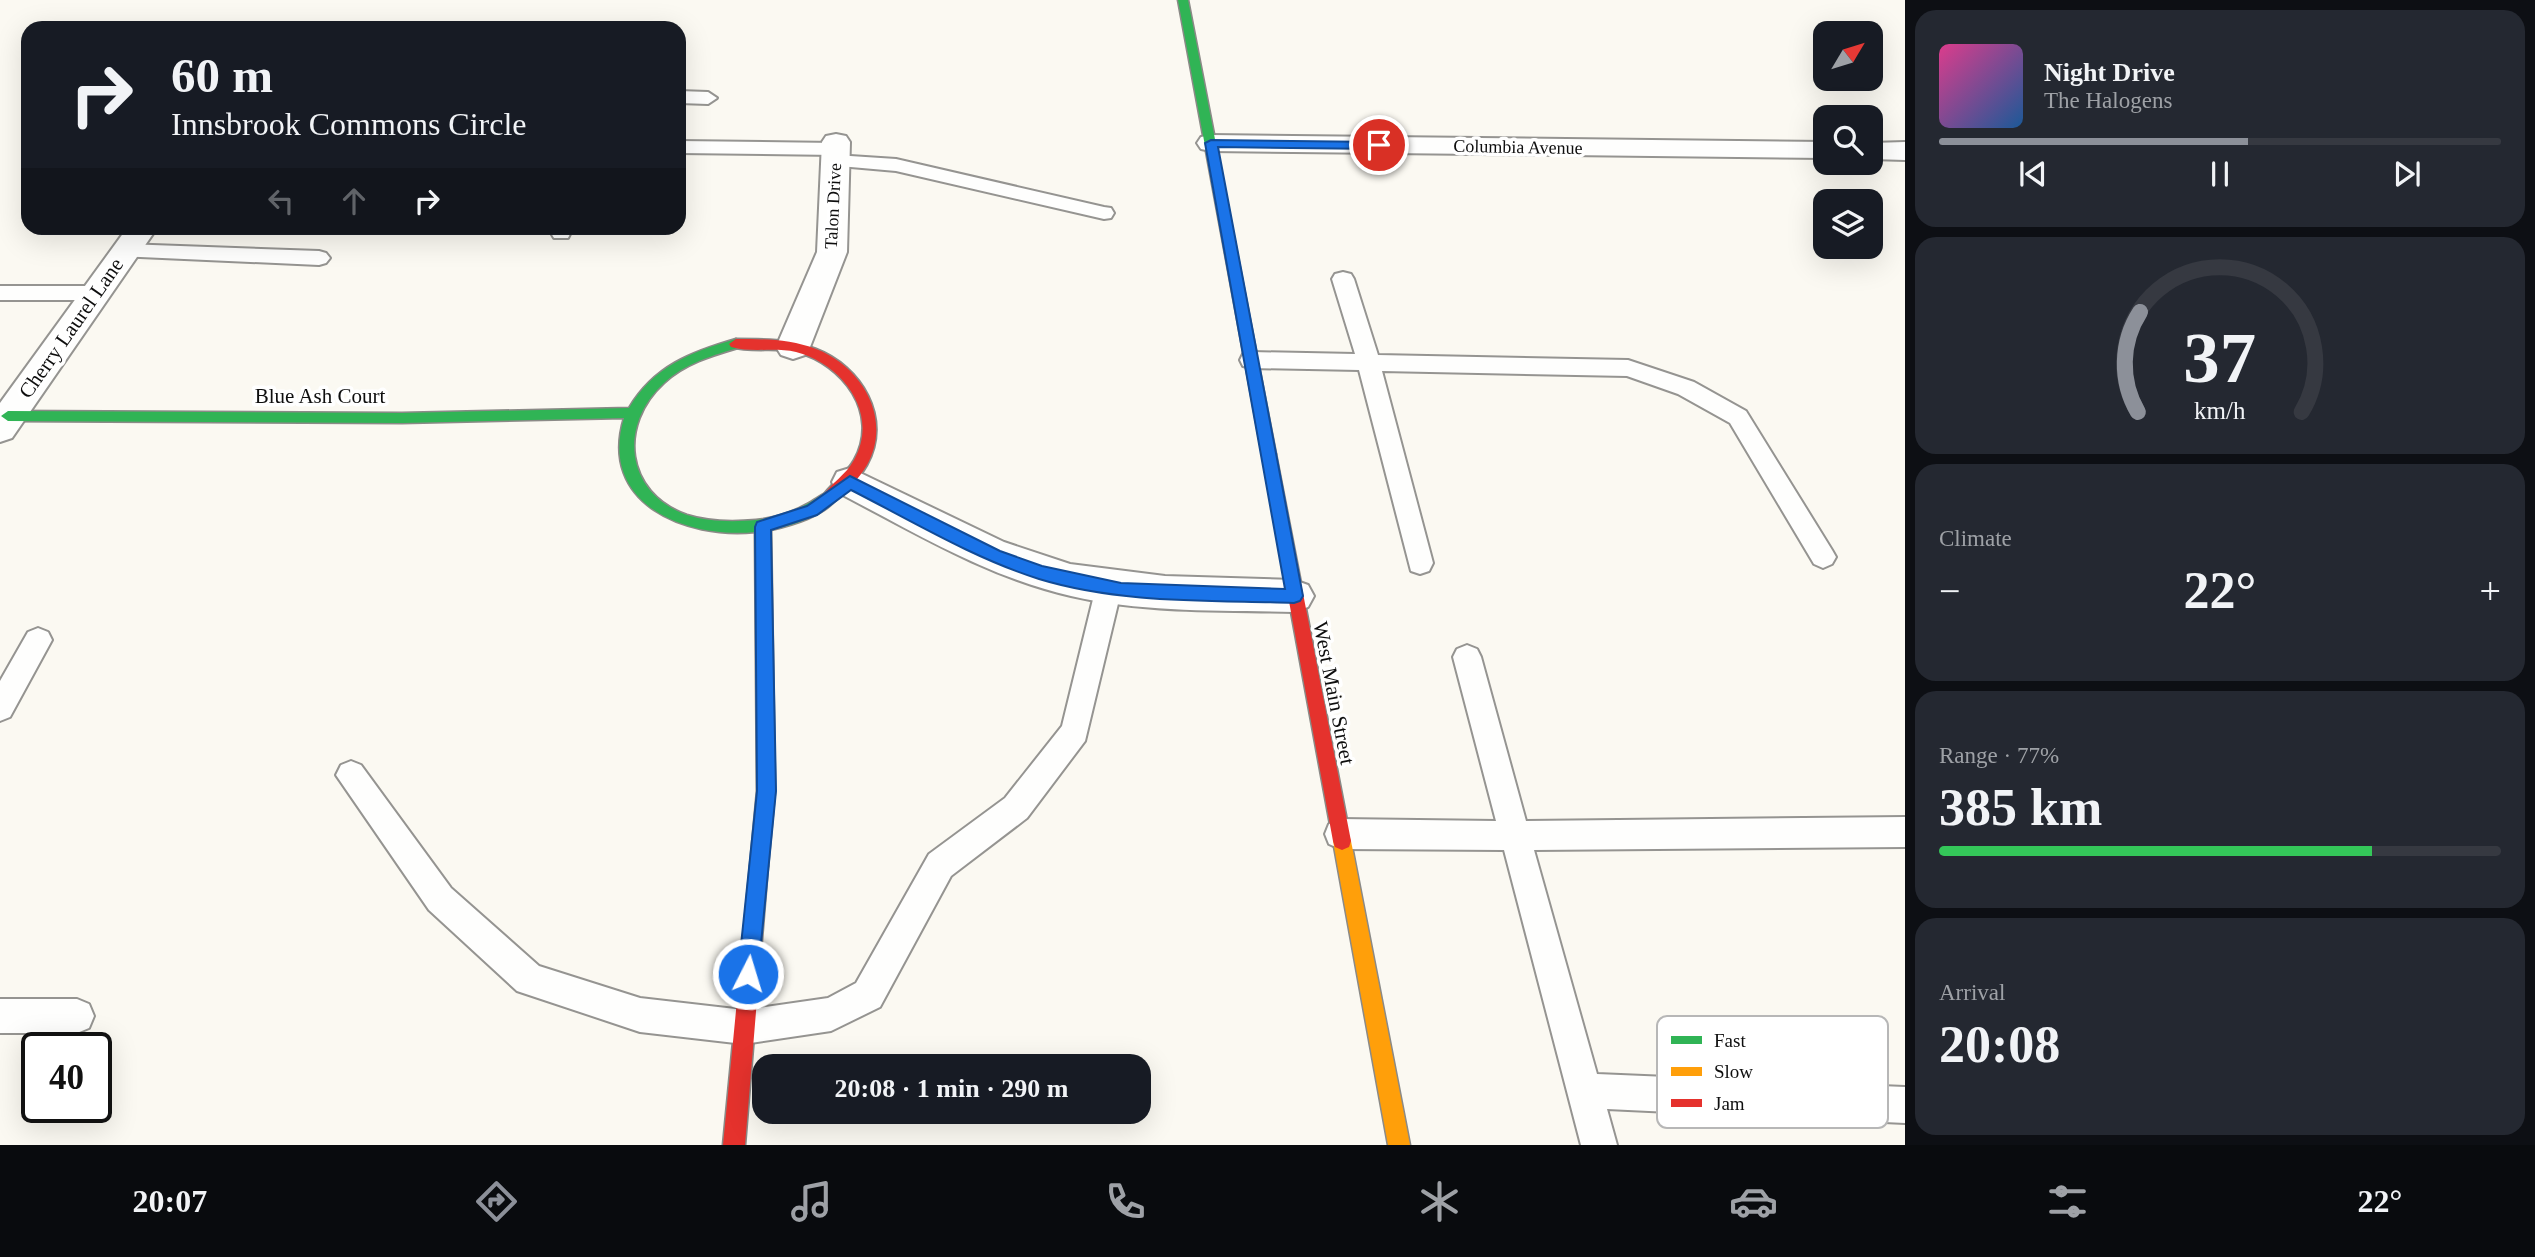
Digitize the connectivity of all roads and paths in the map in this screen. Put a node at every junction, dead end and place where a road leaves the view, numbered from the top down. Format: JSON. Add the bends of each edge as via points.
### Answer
{"nodes":[{"id":1,"x":1183,"y":0,"type":"edge"},
{"id":2,"x":686,"y":97,"type":"edge"},
{"id":3,"x":708,"y":98,"type":"dead end"},
{"id":4,"x":1211,"y":143,"type":"junction"},
{"id":5,"x":686,"y":147,"type":"edge"},
{"id":6,"x":1813,"y":150,"type":"edge"},
{"id":7,"x":836,"y":151,"type":"junction"},
{"id":8,"x":1883,"y":151,"type":"edge"},
{"id":9,"x":1905,"y":151,"type":"edge"},
{"id":10,"x":1104,"y":213,"type":"dead end"},
{"id":11,"x":134,"y":239,"type":"edge"},
{"id":12,"x":319,"y":258,"type":"dead end"},
{"id":13,"x":1343,"y":279,"type":"dead end"},
{"id":14,"x":0,"y":293,"type":"edge"},
{"id":15,"x":96,"y":293,"type":"junction"},
{"id":16,"x":793,"y":347,"type":"junction"},
{"id":17,"x":1251,"y":360,"type":"junction"},
{"id":18,"x":1369,"y":363,"type":"junction"},
{"id":19,"x":631,"y":413,"type":"junction"},
{"id":20,"x":4,"y":423,"type":"edge"},
{"id":21,"x":850,"y":482,"type":"junction"},
{"id":22,"x":763,"y":527,"type":"junction"},
{"id":23,"x":1823,"y":557,"type":"dead end"},
{"id":24,"x":1420,"y":563,"type":"dead end"},
{"id":25,"x":1109,"y":587,"type":"junction"},
{"id":26,"x":1294,"y":596,"type":"junction"},
{"id":27,"x":38,"y":640,"type":"dead end"},
{"id":28,"x":1467,"y":657,"type":"dead end"},
{"id":29,"x":0,"y":708,"type":"edge"},
{"id":30,"x":351,"y":775,"type":"dead end"},
{"id":31,"x":1905,"y":832,"type":"edge"},
{"id":32,"x":1340,"y":834,"type":"junction"},
{"id":33,"x":1515,"y":836,"type":"junction"},
{"id":34,"x":0,"y":1016,"type":"edge"},
{"id":35,"x":77,"y":1016,"type":"dead end"},
{"id":36,"x":744,"y":1027,"type":"junction"},
{"id":37,"x":1584,"y":1091,"type":"junction"},
{"id":38,"x":1657,"y":1094,"type":"edge"},
{"id":39,"x":734,"y":1145,"type":"edge"},
{"id":40,"x":1399,"y":1145,"type":"edge"},
{"id":41,"x":1599,"y":1145,"type":"edge"}],
"edges":[{"from":1,"to":4,"type":"street","name":"West Main Street"},
{"from":2,"to":3,"type":"lane"},
{"from":4,"to":6,"type":"street","name":"Columbia Avenue"},
{"from":4,"to":17,"type":"street","name":"West Main Street"},
{"from":5,"to":7,"type":"lane"},
{"from":7,"to":10,"type":"lane"},
{"from":7,"to":16,"type":"street","name":"Talon Drive","via":[[832,252]]},
{"from":8,"to":9,"type":"street"},
{"from":11,"to":12,"type":"lane"},
{"from":11,"to":15,"type":"street","name":"Cherry Laurel Lane"},
{"from":13,"to":18,"type":"lane"},
{"from":14,"to":15,"type":"lane"},
{"from":15,"to":20,"type":"street","name":"Cherry Laurel Lane"},
{"from":16,"to":19,"type":"street","via":[[736,344],[692,357],[655,380]]},
{"from":16,"to":21,"type":"street","via":[[824,356],[855,379],[872,411],[871,447]]},
{"from":17,"to":18,"type":"lane"},
{"from":17,"to":26,"type":"street","name":"West Main Street"},
{"from":18,"to":23,"type":"lane","via":[[1628,368],[1686,388],[1738,417]]},
{"from":18,"to":24,"type":"lane"},
{"from":19,"to":20,"type":"street","name":"Blue Ash Court"},
{"from":19,"to":22,"type":"street","via":[[623,449],[635,484],[666,512],[711,527]]},
{"from":21,"to":22,"type":"street","via":[[812,510]]},
{"from":21,"to":25,"type":"street","via":[[995,556],[1041,573]]},
{"from":22,"to":36,"type":"street","via":[[766,791]]},
{"from":25,"to":26,"type":"street"},
{"from":25,"to":36,"type":"lane","via":[[1075,732],[1016,808],[940,865],[868,995],[831,1014]]},
{"from":26,"to":32,"type":"street","name":"West Main Street"},
{"from":27,"to":29,"type":"lane"},
{"from":28,"to":33,"type":"lane"},
{"from":30,"to":36,"type":"lane","via":[[440,899],[529,979],[640,1014]]},
{"from":31,"to":33,"type":"lane"},
{"from":32,"to":33,"type":"lane"},
{"from":32,"to":40,"type":"street","name":"West Main Street"},
{"from":33,"to":37,"type":"lane"},
{"from":34,"to":35,"type":"lane"},
{"from":36,"to":39,"type":"street"},
{"from":37,"to":38,"type":"lane"},
{"from":37,"to":41,"type":"lane"}]}
